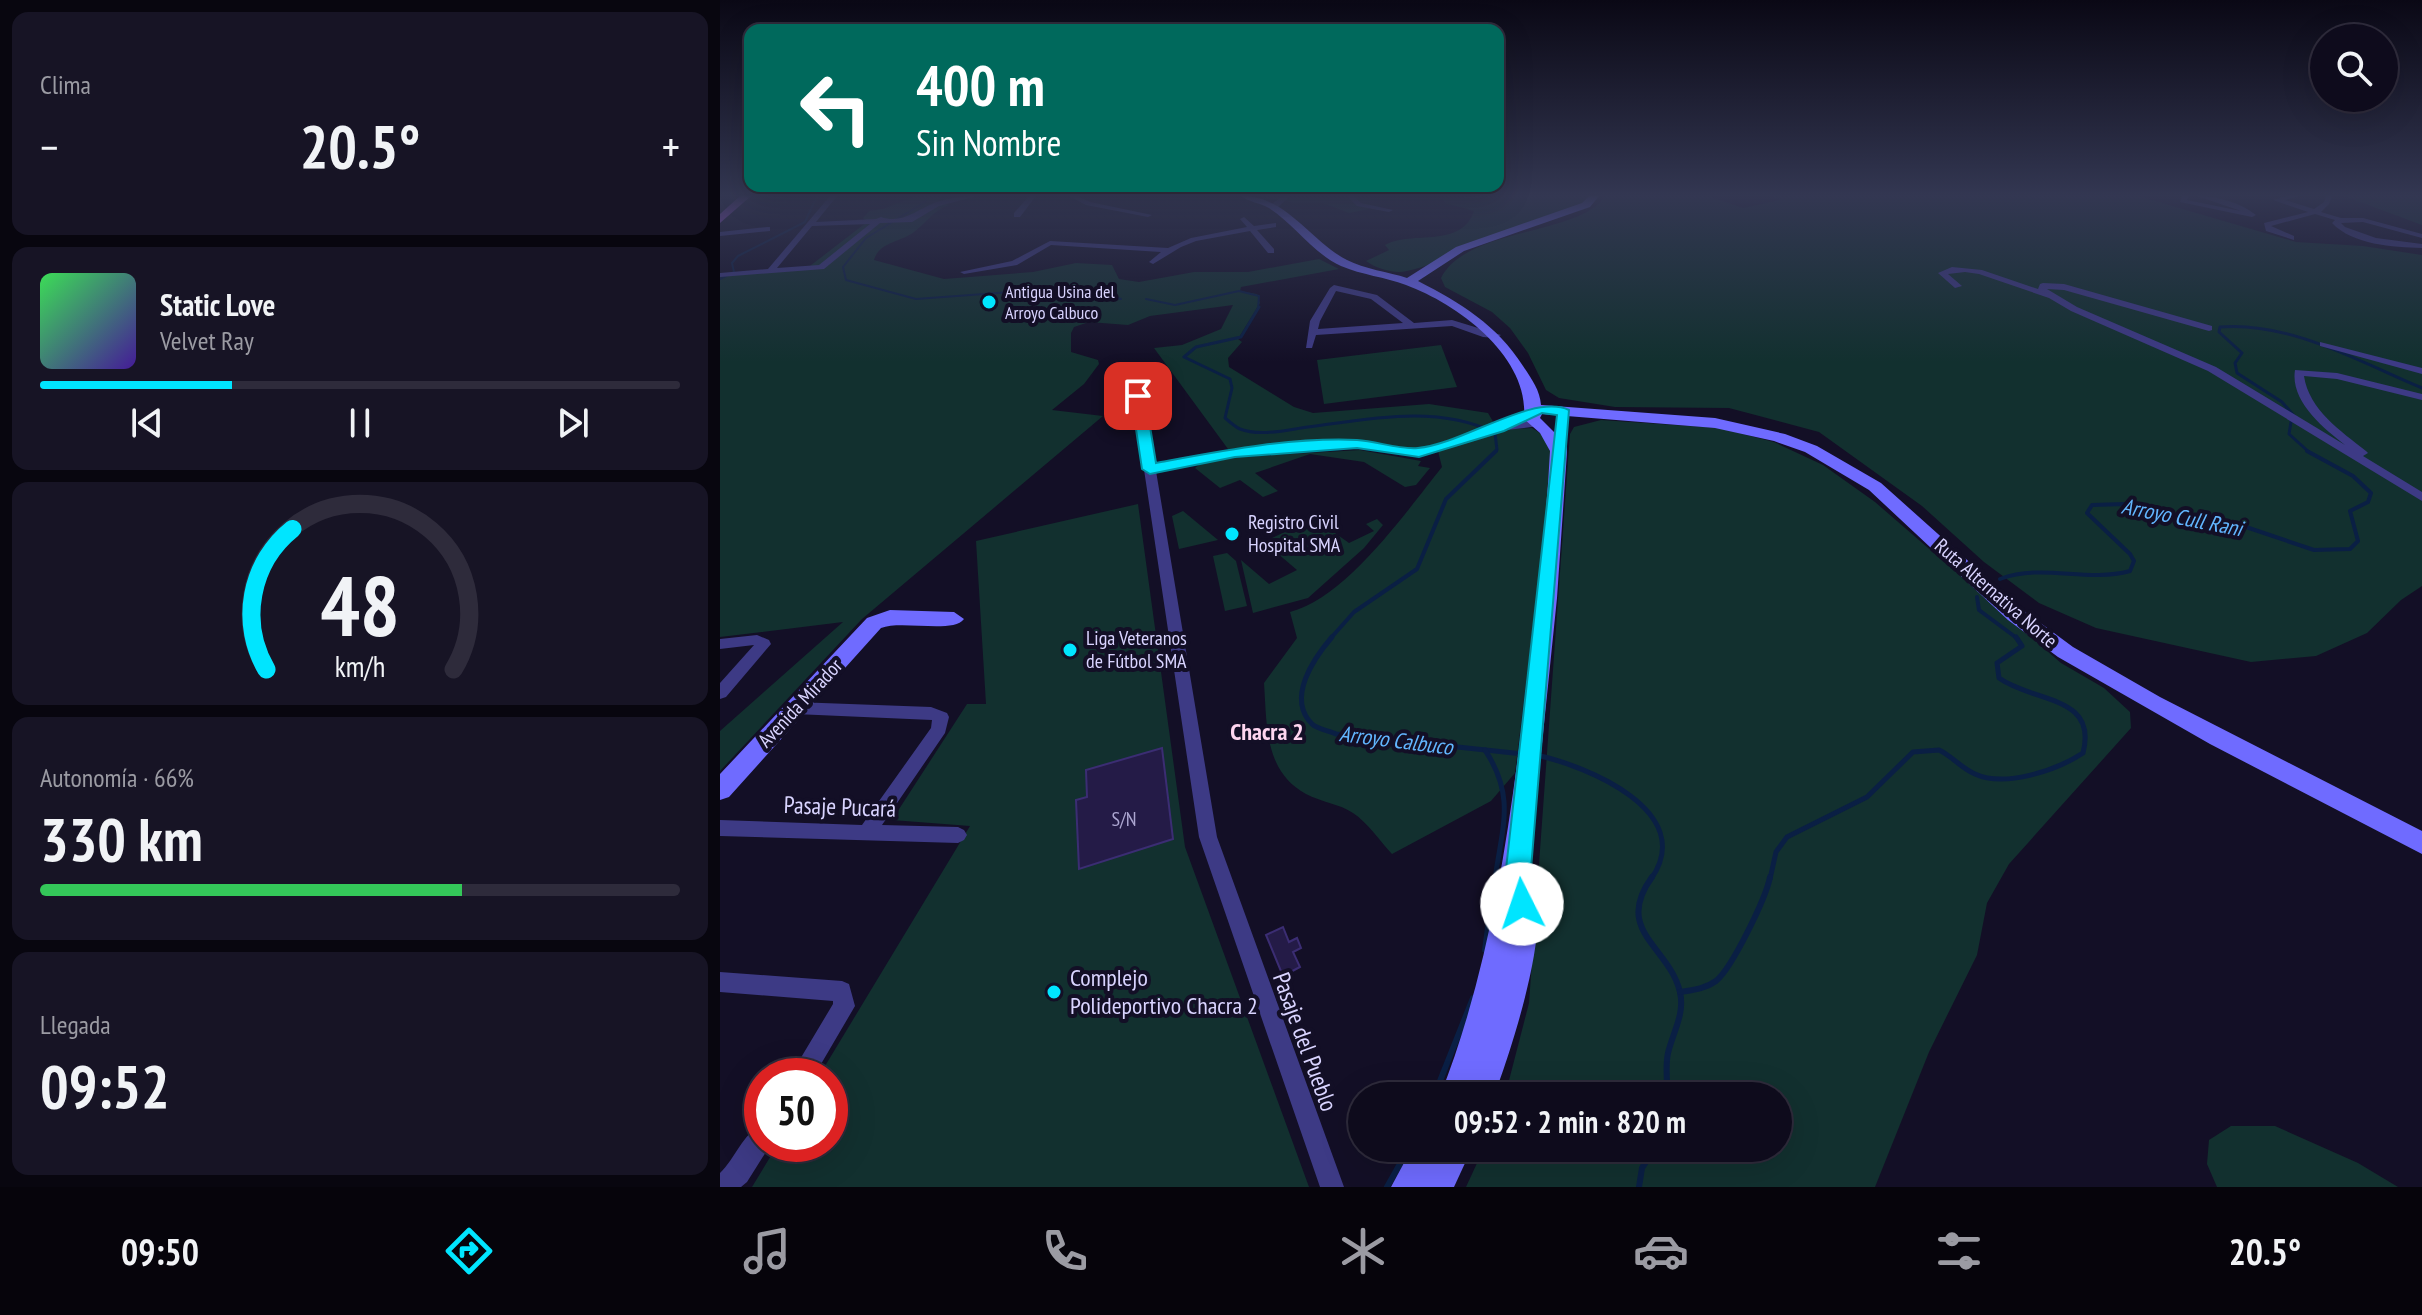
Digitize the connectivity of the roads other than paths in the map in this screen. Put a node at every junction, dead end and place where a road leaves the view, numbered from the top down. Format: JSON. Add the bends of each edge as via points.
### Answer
{"nodes":[{"id":1,"x":787,"y":251,"type":"edge"},
{"id":2,"x":841,"y":251,"type":"edge"},
{"id":3,"x":1035,"y":251,"type":"edge"},
{"id":4,"x":1165,"y":251,"type":"edge"},
{"id":5,"x":1325,"y":251,"type":"edge"},
{"id":6,"x":1456,"y":251,"type":"edge"},
{"id":7,"x":1153,"y":262,"type":"dead end"},
{"id":8,"x":772,"y":269,"type":"junction"},
{"id":9,"x":964,"y":272,"type":"dead end"},
{"id":10,"x":727,"y":275,"type":"edge"},
{"id":11,"x":1419,"y":280,"type":"junction"},
{"id":12,"x":1958,"y":286,"type":"dead end"},
{"id":13,"x":2051,"y":297,"type":"junction"},
{"id":14,"x":1415,"y":325,"type":"junction"},
{"id":15,"x":2209,"y":328,"type":"dead end"},
{"id":16,"x":1313,"y":332,"type":"junction"},
{"id":17,"x":1499,"y":334,"type":"junction"},
{"id":18,"x":2323,"y":344,"type":"dead end"},
{"id":19,"x":1309,"y":346,"type":"dead end"},
{"id":20,"x":2422,"y":371,"type":"edge"},
{"id":21,"x":1138,"y":396,"type":"dead end"},
{"id":22,"x":2422,"y":397,"type":"edge"},
{"id":23,"x":1560,"y":415,"type":"junction"},
{"id":24,"x":1536,"y":419,"type":"junction"},
{"id":25,"x":1559,"y":455,"type":"junction"},
{"id":26,"x":1150,"y":469,"type":"junction"},
{"id":27,"x":2387,"y":474,"type":"junction"},
{"id":28,"x":2422,"y":497,"type":"edge"},
{"id":29,"x":954,"y":619,"type":"dead end"},
{"id":30,"x":720,"y":644,"type":"edge"},
{"id":31,"x":720,"y":693,"type":"edge"},
{"id":32,"x":795,"y":708,"type":"junction"},
{"id":33,"x":720,"y":790,"type":"edge"},
{"id":34,"x":720,"y":828,"type":"edge"},
{"id":35,"x":867,"y":832,"type":"junction"},
{"id":36,"x":958,"y":835,"type":"dead end"},
{"id":37,"x":2422,"y":843,"type":"edge"},
{"id":38,"x":1519,"y":869,"type":"junction"},
{"id":39,"x":720,"y":982,"type":"edge"},
{"id":40,"x":812,"y":1058,"type":"edge"},
{"id":41,"x":1461,"y":1082,"type":"edge"},
{"id":42,"x":1483,"y":1082,"type":"edge"},
{"id":43,"x":745,"y":1162,"type":"edge"},
{"id":44,"x":1423,"y":1162,"type":"edge"},
{"id":45,"x":1448,"y":1162,"type":"edge"},
{"id":46,"x":722,"y":1187,"type":"edge"},
{"id":47,"x":1332,"y":1187,"type":"edge"},
{"id":48,"x":1409,"y":1187,"type":"edge"},
{"id":49,"x":1435,"y":1187,"type":"edge"}],
"edges":[{"from":1,"to":8,"type":"street"},
{"from":2,"to":8,"type":"street","via":[[821,267]]},
{"from":3,"to":9,"type":"street","via":[[1014,263]]},
{"from":4,"to":7,"type":"street"},
{"from":5,"to":11,"type":"main road","via":[[1388,276]]},
{"from":6,"to":11,"type":"main road"},
{"from":8,"to":10,"type":"street"},
{"from":11,"to":17,"type":"main road"},
{"from":12,"to":13,"type":"street","via":[[1942,273],[1993,276]]},
{"from":13,"to":15,"type":"street","via":[[2043,286],[2064,287]]},
{"from":13,"to":27,"type":"street","via":[[2212,369]]},
{"from":14,"to":16,"type":"street"},
{"from":14,"to":16,"type":"street","via":[[1376,298],[1335,288]]},
{"from":14,"to":17,"type":"street","via":[[1459,324],[1477,335]]},
{"from":16,"to":19,"type":"street"},
{"from":17,"to":23,"type":"main road"},
{"from":17,"to":24,"type":"main road","via":[[1533,394]]},
{"from":18,"to":20,"type":"street"},
{"from":21,"to":26,"type":"street","name":"Pasaje del Pueblo"},
{"from":22,"to":27,"type":"street","via":[[2299,372],[2299,387],[2324,421]]},
{"from":23,"to":24,"type":"main road","name":"Ruta Alternativa Norte"},
{"from":23,"to":25,"type":"main road"},
{"from":23,"to":37,"type":"main road","name":"Ruta Alternativa Norte","via":[[1733,425],[1828,457],[1909,516],[2063,651]]},
{"from":24,"to":25,"type":"main road"},
{"from":24,"to":26,"type":"street","via":[[1419,453],[1357,444],[1235,452]]},
{"from":25,"to":38,"type":"main road"},
{"from":26,"to":47,"type":"street","name":"Pasaje del Pueblo","via":[[1211,849]]},
{"from":27,"to":28,"type":"street"},
{"from":29,"to":32,"type":"main road","name":"Avenida Mirador","via":[[881,619]]},
{"from":30,"to":31,"type":"street","via":[[764,644]]},
{"from":32,"to":33,"type":"main road","name":"Avenida Mirador"},
{"from":32,"to":35,"type":"street","via":[[941,717],[939,729]]},
{"from":34,"to":35,"type":"street","name":"Pasaje Pucará"},
{"from":35,"to":36,"type":"street","name":"Pasaje Pucará"},
{"from":38,"to":41,"type":"main road","via":[[1485,1013]]},
{"from":38,"to":42,"type":"main road","via":[[1522,910],[1516,970]]},
{"from":39,"to":40,"type":"street","via":[[831,988],[846,995]]},
{"from":43,"to":46,"type":"street"},
{"from":44,"to":48,"type":"main road"},
{"from":45,"to":49,"type":"main road"}]}
